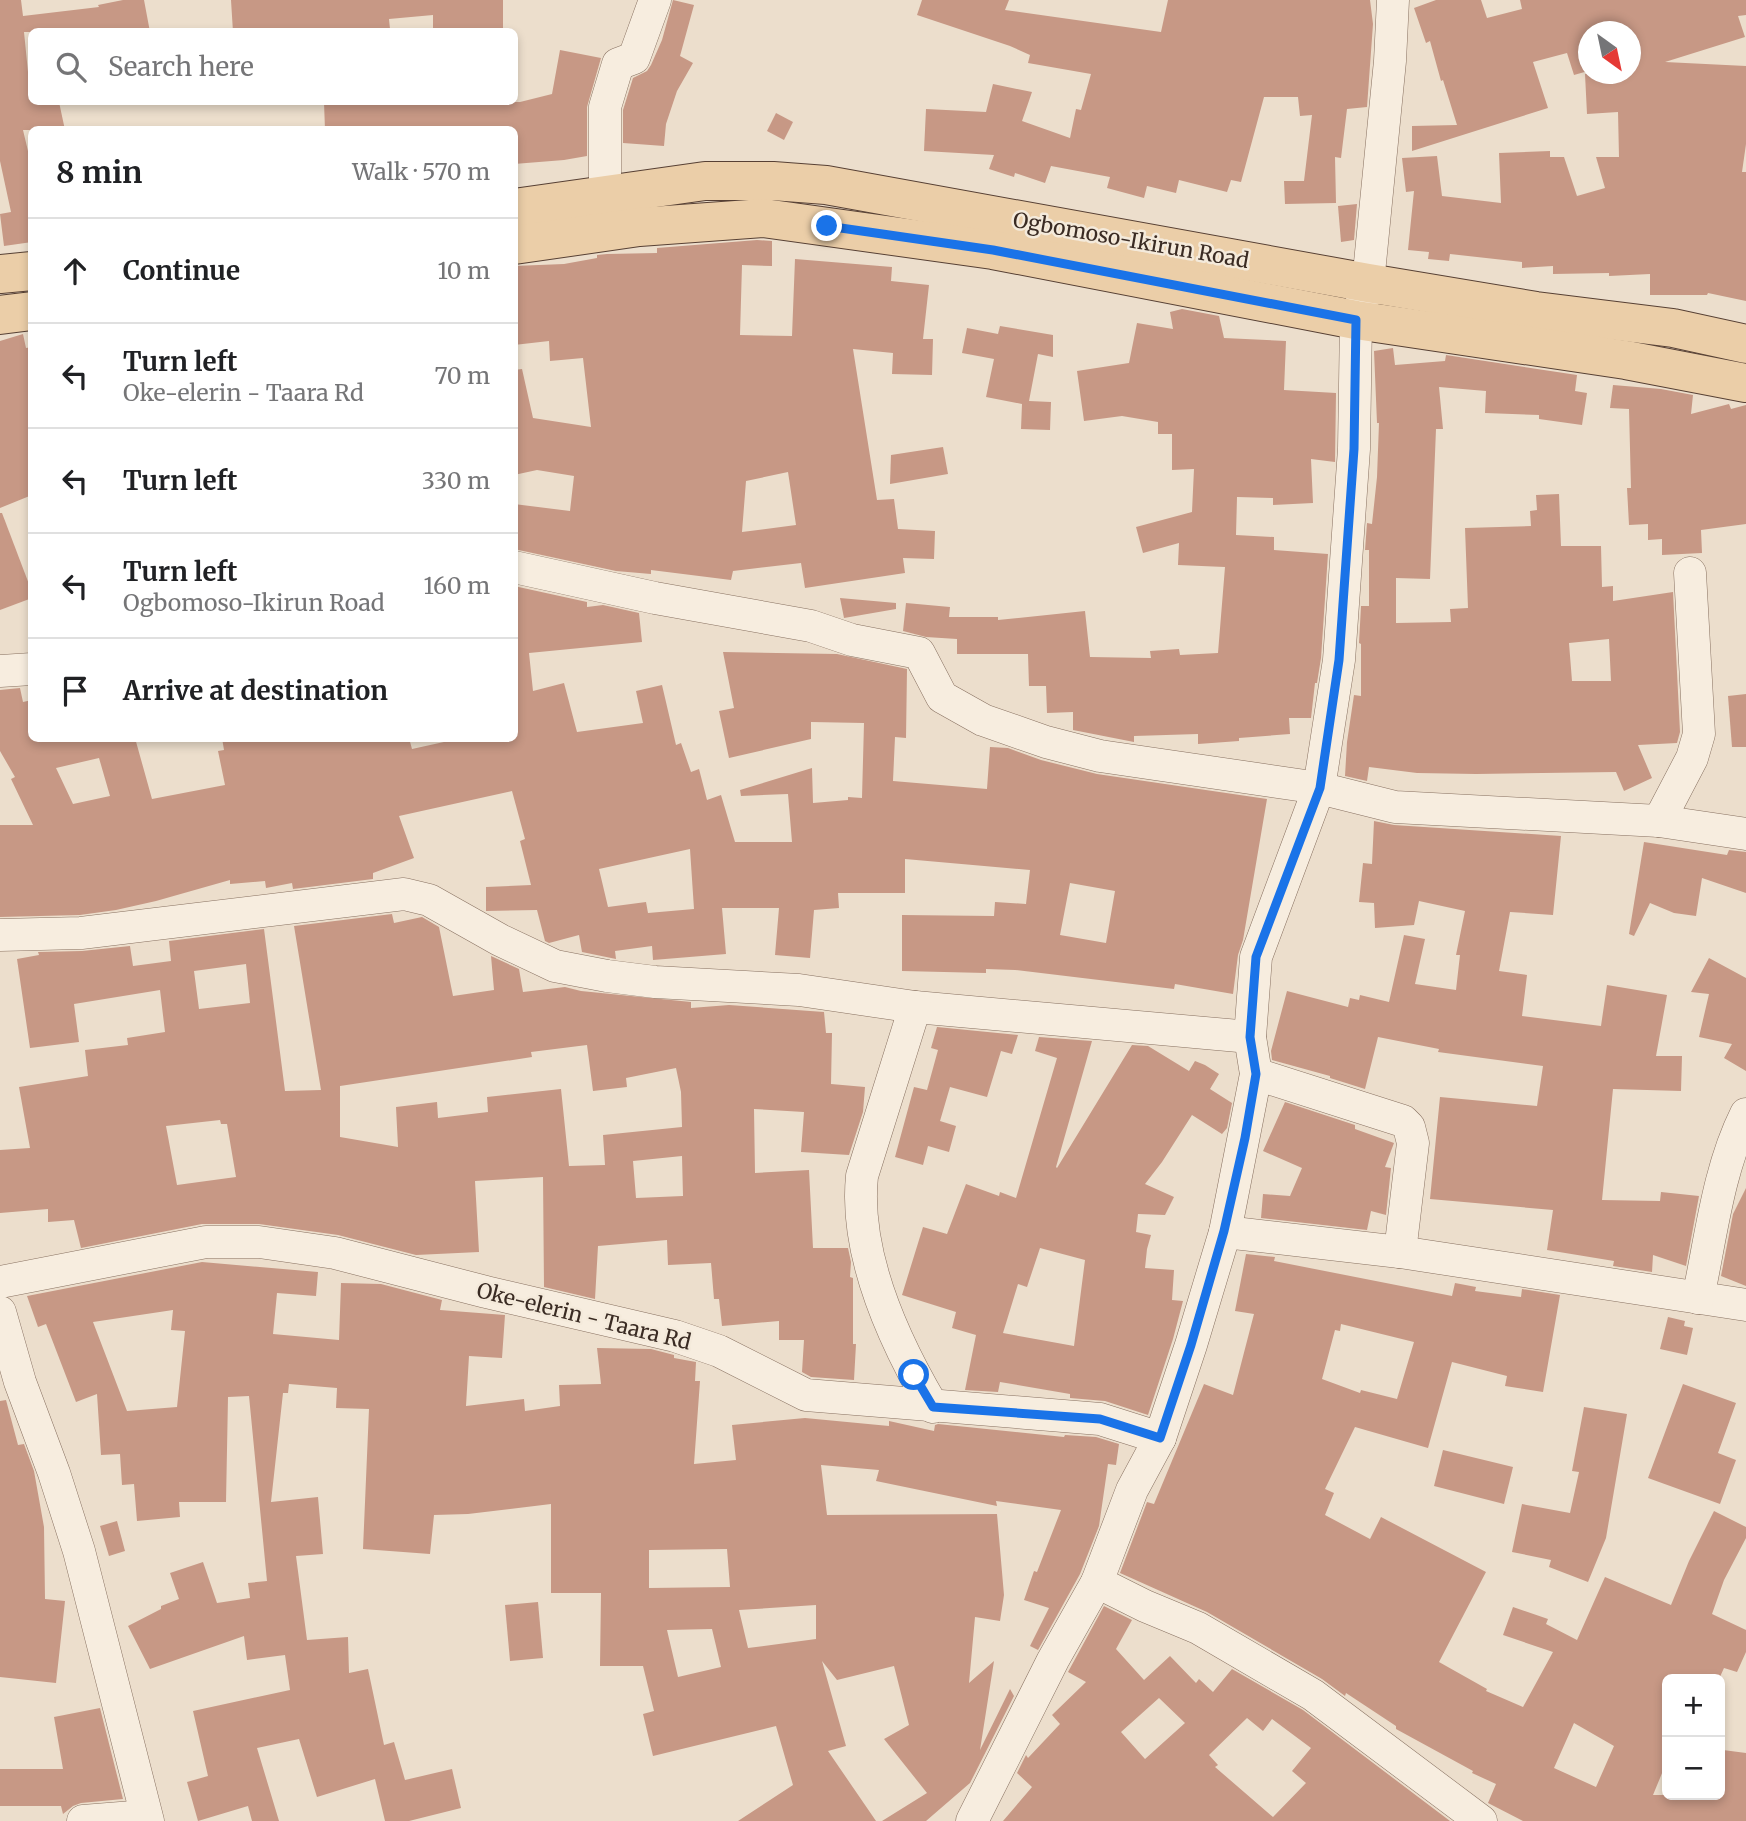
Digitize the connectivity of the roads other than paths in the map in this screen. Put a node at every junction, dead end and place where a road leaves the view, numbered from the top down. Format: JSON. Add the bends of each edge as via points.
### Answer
{"nodes":[{"id":1,"x":655,"y":0,"type":"edge"},
{"id":2,"x":1393,"y":0,"type":"edge"},
{"id":3,"x":605,"y":195,"type":"junction"},
{"id":4,"x":518,"y":207,"type":"edge"},
{"id":5,"x":518,"y":244,"type":"edge"},
{"id":6,"x":28,"y":271,"type":"edge"},
{"id":7,"x":0,"y":274,"type":"edge"},
{"id":8,"x":1368,"y":283,"type":"junction"},
{"id":9,"x":28,"y":312,"type":"edge"},
{"id":10,"x":0,"y":315,"type":"edge"},
{"id":11,"x":1356,"y":320,"type":"junction"},
{"id":12,"x":1746,"y":344,"type":"edge"},
{"id":13,"x":1746,"y":383,"type":"edge"},
{"id":14,"x":518,"y":568,"type":"edge"},
{"id":15,"x":1690,"y":573,"type":"dead end"},
{"id":16,"x":28,"y":669,"type":"edge"},
{"id":17,"x":0,"y":671,"type":"edge"},
{"id":18,"x":1320,"y":788,"type":"junction"},
{"id":19,"x":1659,"y":821,"type":"junction"},
{"id":20,"x":1746,"y":834,"type":"edge"},
{"id":21,"x":0,"y":935,"type":"edge"},
{"id":22,"x":915,"y":1007,"type":"junction"},
{"id":23,"x":1250,"y":1037,"type":"junction"},
{"id":24,"x":1256,"y":1074,"type":"junction"},
{"id":25,"x":1746,"y":1114,"type":"edge"},
{"id":26,"x":1224,"y":1231,"type":"junction"},
{"id":27,"x":1400,"y":1252,"type":"junction"},
{"id":28,"x":0,"y":1282,"type":"edge"},
{"id":29,"x":1698,"y":1298,"type":"junction"},
{"id":30,"x":1746,"y":1305,"type":"edge"},
{"id":31,"x":0,"y":1312,"type":"edge"},
{"id":32,"x":933,"y":1407,"type":"junction"},
{"id":33,"x":1160,"y":1438,"type":"junction"},
{"id":34,"x":1097,"y":1581,"type":"junction"},
{"id":35,"x":147,"y":1819,"type":"edge"},
{"id":36,"x":83,"y":1821,"type":"edge"},
{"id":37,"x":972,"y":1821,"type":"edge"},
{"id":38,"x":1481,"y":1821,"type":"edge"}],
"edges":[{"from":1,"to":3,"type":"street","via":[[634,58],[618,64],[605,107]]},
{"from":2,"to":8,"type":"street"},
{"from":3,"to":4,"type":"main road","name":"Ogbomoso-Ikirun Road"},
{"from":3,"to":8,"type":"main road","name":"Ogbomoso-Ikirun Road","via":[[705,181],[826,185]]},
{"from":5,"to":11,"type":"main road","name":"Ogbomoso-Ikirun Road","via":[[639,227],[764,218],[993,250]]},
{"from":6,"to":7,"type":"main road"},
{"from":8,"to":11,"type":"street"},
{"from":8,"to":12,"type":"main road","name":"Ogbomoso-Ikirun Road","via":[[1673,328]]},
{"from":9,"to":10,"type":"main road"},
{"from":11,"to":13,"type":"main road","name":"Ogbomoso-Ikirun Road","via":[[1626,360]]},
{"from":11,"to":18,"type":"street","via":[[1354,449],[1339,660]]},
{"from":14,"to":18,"type":"street","via":[[811,626],[852,640],[919,653],[943,697],[983,720],[1056,745],[1100,756]]},
{"from":15,"to":19,"type":"street","via":[[1699,734],[1692,758]]},
{"from":16,"to":17,"type":"street"},
{"from":18,"to":19,"type":"street","via":[[1395,807]]},
{"from":18,"to":23,"type":"street","via":[[1256,957]]},
{"from":19,"to":20,"type":"street"},
{"from":21,"to":22,"type":"street","via":[[81,933],[404,894],[429,900],[555,966],[655,982],[799,990]]},
{"from":22,"to":23,"type":"street"},
{"from":22,"to":32,"type":"street","via":[[862,1176],[860,1201],[865,1249],[894,1334]]},
{"from":23,"to":24,"type":"street"},
{"from":24,"to":26,"type":"street"},
{"from":24,"to":27,"type":"street","via":[[1403,1121],[1409,1127],[1413,1143]]},
{"from":25,"to":29,"type":"street","via":[[1726,1168]]},
{"from":26,"to":27,"type":"street"},
{"from":26,"to":33,"type":"street"},
{"from":27,"to":29,"type":"street"},
{"from":28,"to":32,"type":"street","name":"Oke-elerin - Taara Rd","via":[[206,1242],[259,1242],[335,1252],[675,1336],[719,1351],[806,1395]]},
{"from":29,"to":30,"type":"street"},
{"from":31,"to":35,"type":"street","via":[[79,1551]]},
{"from":32,"to":33,"type":"street","name":"Oke-elerin - Taara Rd","via":[[1100,1419]]},
{"from":33,"to":34,"type":"street","via":[[1132,1490]]},
{"from":34,"to":37,"type":"street"},
{"from":34,"to":38,"type":"street","via":[[1198,1628],[1313,1695]]},
{"from":35,"to":36,"type":"street"}]}
